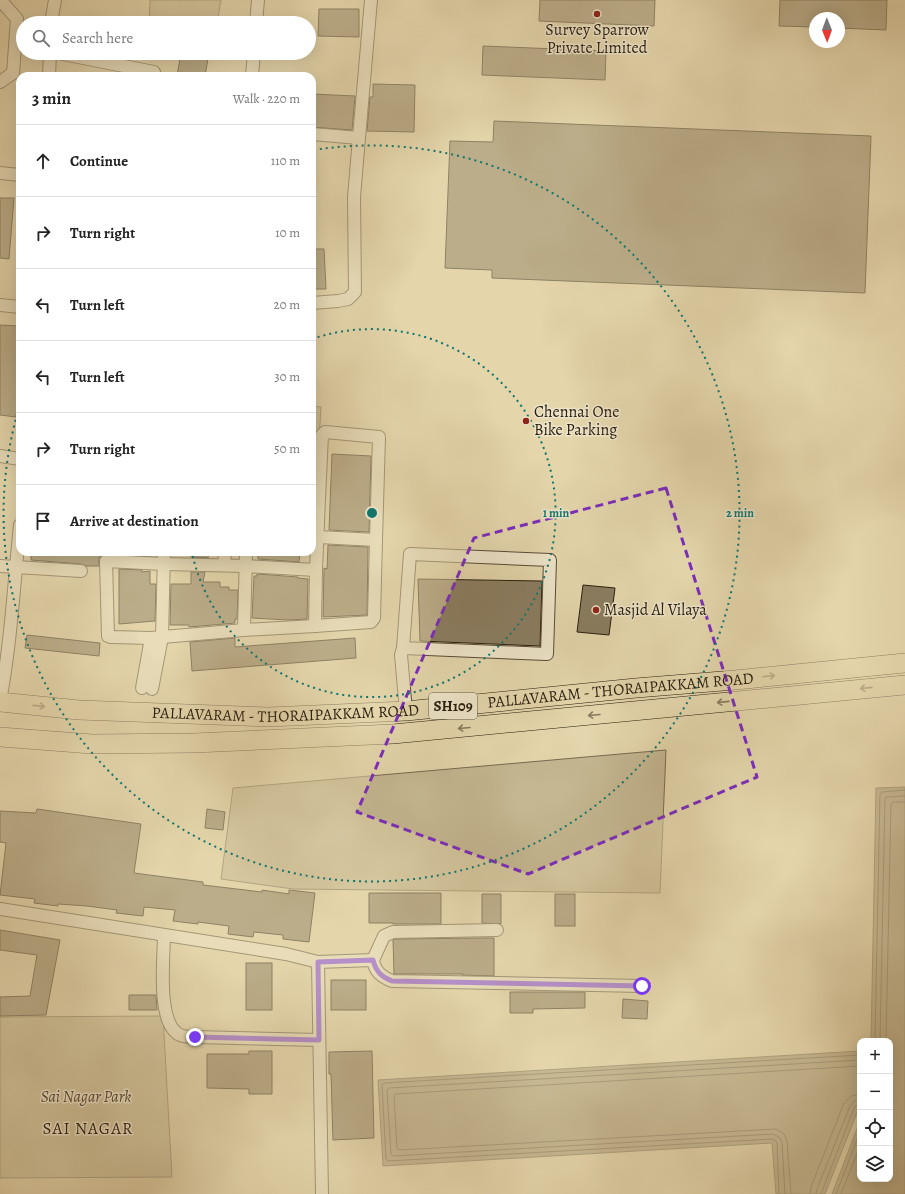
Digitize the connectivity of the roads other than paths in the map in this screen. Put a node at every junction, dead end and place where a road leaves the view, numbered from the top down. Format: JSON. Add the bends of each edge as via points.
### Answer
{"nodes":[{"id":1,"x":55,"y":0,"type":"edge"},
{"id":2,"x":258,"y":0,"type":"edge"},
{"id":3,"x":371,"y":0,"type":"edge"},
{"id":4,"x":0,"y":1,"type":"edge"},
{"id":5,"x":52,"y":16,"type":"edge"},
{"id":6,"x":257,"y":16,"type":"edge"},
{"id":7,"x":16,"y":18,"type":"edge"},
{"id":8,"x":16,"y":32,"type":"edge"},
{"id":9,"x":50,"y":60,"type":"edge"},
{"id":10,"x":93,"y":60,"type":"edge"},
{"id":11,"x":253,"y":60,"type":"edge"},
{"id":12,"x":49,"y":72,"type":"edge"},
{"id":13,"x":154,"y":72,"type":"dead end"},
{"id":14,"x":252,"y":72,"type":"edge"},
{"id":15,"x":0,"y":82,"type":"edge"},
{"id":16,"x":316,"y":134,"type":"edge"},
{"id":17,"x":359,"y":138,"type":"junction"},
{"id":18,"x":0,"y":173,"type":"edge"},
{"id":19,"x":16,"y":175,"type":"edge"},
{"id":20,"x":316,"y":302,"type":"edge"},
{"id":21,"x":0,"y":305,"type":"edge"},
{"id":22,"x":16,"y":306,"type":"edge"},
{"id":23,"x":0,"y":456,"type":"edge"},
{"id":24,"x":16,"y":458,"type":"edge"},
{"id":25,"x":316,"y":498,"type":"edge"},
{"id":26,"x":318,"y":536,"type":"junction"},
{"id":27,"x":376,"y":540,"type":"junction"},
{"id":28,"x":16,"y":556,"type":"edge"},
{"id":29,"x":106,"y":556,"type":"edge"},
{"id":30,"x":224,"y":556,"type":"edge"},
{"id":31,"x":246,"y":556,"type":"edge"},
{"id":32,"x":164,"y":558,"type":"edge"},
{"id":33,"x":224,"y":565,"type":"junction"},
{"id":34,"x":0,"y":566,"type":"edge"},
{"id":35,"x":245,"y":566,"type":"junction"},
{"id":36,"x":15,"y":567,"type":"junction"},
{"id":37,"x":316,"y":570,"type":"junction"},
{"id":38,"x":81,"y":571,"type":"dead end"},
{"id":39,"x":315,"y":626,"type":"junction"},
{"id":40,"x":244,"y":630,"type":"junction"},
{"id":41,"x":156,"y":637,"type":"junction"},
{"id":42,"x":403,"y":648,"type":"junction"},
{"id":43,"x":905,"y":663,"type":"edge"},
{"id":44,"x":905,"y":685,"type":"edge"},
{"id":45,"x":146,"y":688,"type":"dead end"},
{"id":46,"x":0,"y":701,"type":"edge"},
{"id":47,"x":406,"y":711,"type":"junction"},
{"id":48,"x":0,"y":737,"type":"edge"},
{"id":49,"x":0,"y":909,"type":"edge"},
{"id":50,"x":497,"y":930,"type":"dead end"},
{"id":51,"x":164,"y":935,"type":"junction"},
{"id":52,"x":373,"y":960,"type":"junction"},
{"id":53,"x":318,"y":962,"type":"junction"},
{"id":54,"x":642,"y":986,"type":"dead end"},
{"id":55,"x":319,"y":1040,"type":"junction"},
{"id":56,"x":322,"y":1194,"type":"edge"}],
"edges":[{"from":1,"to":5,"type":"street"},
{"from":2,"to":6,"type":"street"},
{"from":3,"to":17,"type":"street"},
{"from":4,"to":7,"type":"street"},
{"from":8,"to":15,"type":"street","via":[[13,73]]},
{"from":9,"to":12,"type":"street"},
{"from":10,"to":13,"type":"street"},
{"from":11,"to":14,"type":"street"},
{"from":16,"to":17,"type":"street"},
{"from":17,"to":20,"type":"street","via":[[354,197],[356,292],[348,299]]},
{"from":18,"to":19,"type":"street"},
{"from":21,"to":22,"type":"street"},
{"from":23,"to":24,"type":"street"},
{"from":25,"to":26,"type":"street"},
{"from":25,"to":27,"type":"street","via":[[323,433],[379,437]]},
{"from":26,"to":27,"type":"street"},
{"from":26,"to":37,"type":"street"},
{"from":27,"to":39,"type":"street","via":[[372,622]]},
{"from":28,"to":36,"type":"street"},
{"from":29,"to":32,"type":"street"},
{"from":29,"to":41,"type":"street","via":[[108,636]]},
{"from":30,"to":33,"type":"street"},
{"from":31,"to":35,"type":"street"},
{"from":32,"to":33,"type":"street"},
{"from":32,"to":41,"type":"street"},
{"from":33,"to":35,"type":"street"},
{"from":34,"to":36,"type":"street"},
{"from":35,"to":37,"type":"street"},
{"from":35,"to":40,"type":"street"},
{"from":36,"to":38,"type":"street"},
{"from":36,"to":46,"type":"street","via":[[12,617]]},
{"from":37,"to":39,"type":"street"},
{"from":39,"to":40,"type":"street"},
{"from":40,"to":41,"type":"street"},
{"from":41,"to":45,"type":"street"},
{"from":42,"to":42,"type":"street","via":[[547,654],[550,560],[410,554]]},
{"from":42,"to":47,"type":"street","via":[[401,655]]},
{"from":47,"to":43,"type":"main road","name":"PALLAVARAM - THORAIPAKKAM ROAD","number":"SH109","one_way":true},
{"from":44,"to":48,"type":"main road","name":"PALLAVARAM - THORAIPAKKAM ROAD","number":"SH109","one_way":true,"via":[[393,734],[194,743],[92,744]]},
{"from":46,"to":47,"type":"main road","name":"PALLAVARAM - THORAIPAKKAM ROAD","number":"SH109","one_way":true,"via":[[79,710],[269,717]]},
{"from":49,"to":51,"type":"street"},
{"from":50,"to":52,"type":"street","via":[[393,932],[384,936]]},
{"from":51,"to":53,"type":"street","via":[[286,954]]},
{"from":51,"to":55,"type":"street","via":[[165,1014],[170,1026],[180,1035]]},
{"from":52,"to":53,"type":"street"},
{"from":52,"to":54,"type":"street","via":[[377,972],[392,981]]},
{"from":53,"to":55,"type":"street"},
{"from":55,"to":56,"type":"street"}]}
